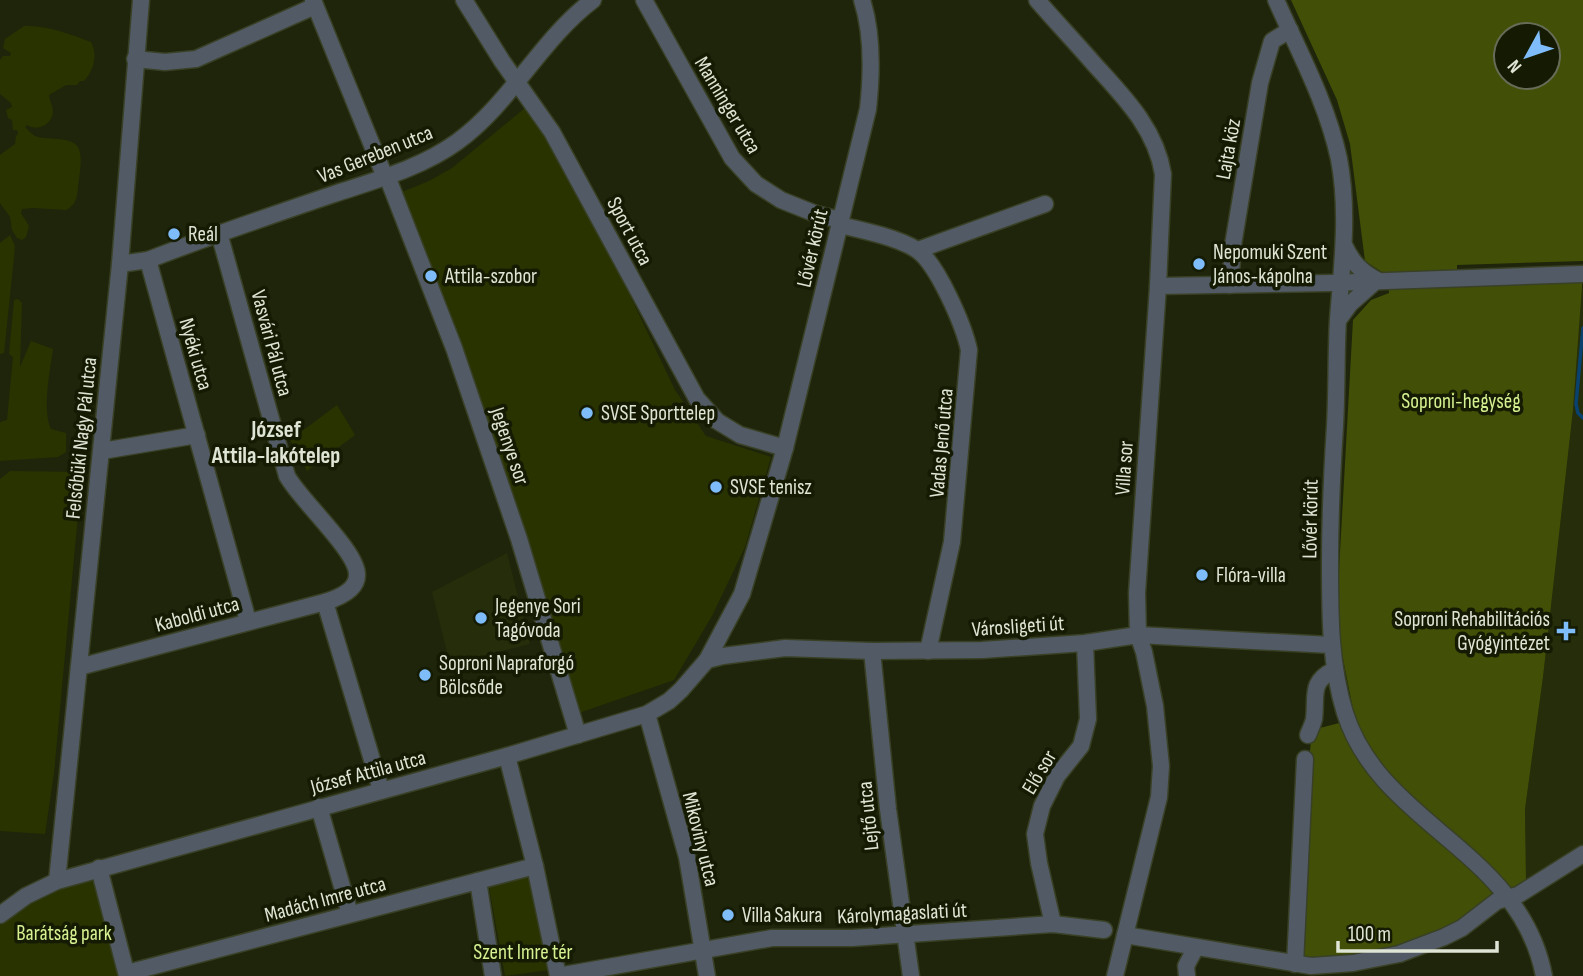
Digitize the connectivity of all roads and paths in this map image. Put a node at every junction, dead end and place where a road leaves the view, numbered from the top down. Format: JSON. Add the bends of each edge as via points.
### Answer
{"nodes":[{"id":1,"x":141,"y":0,"type":"edge"},
{"id":2,"x":464,"y":0,"type":"edge"},
{"id":3,"x":593,"y":0,"type":"edge"},
{"id":4,"x":644,"y":0,"type":"edge"},
{"id":5,"x":862,"y":0,"type":"edge"},
{"id":6,"x":1037,"y":0,"type":"edge"},
{"id":7,"x":1276,"y":0,"type":"edge"},
{"id":8,"x":314,"y":3,"type":"edge"},
{"id":9,"x":1290,"y":30,"type":"junction"},
{"id":10,"x":135,"y":60,"type":"junction"},
{"id":11,"x":517,"y":82,"type":"junction"},
{"id":12,"x":386,"y":176,"type":"junction"},
{"id":13,"x":1045,"y":204,"type":"dead end"},
{"id":14,"x":840,"y":223,"type":"junction"},
{"id":15,"x":219,"y":233,"type":"junction"},
{"id":16,"x":1343,"y":244,"type":"junction"},
{"id":17,"x":918,"y":250,"type":"junction"},
{"id":18,"x":148,"y":260,"type":"junction"},
{"id":19,"x":120,"y":264,"type":"junction"},
{"id":20,"x":1583,"y":274,"type":"edge"},
{"id":21,"x":1377,"y":280,"type":"junction"},
{"id":22,"x":1342,"y":282,"type":"junction"},
{"id":23,"x":1230,"y":285,"type":"junction"},
{"id":24,"x":1158,"y":286,"type":"junction"},
{"id":25,"x":1338,"y":321,"type":"junction"},
{"id":26,"x":197,"y":435,"type":"junction"},
{"id":27,"x":785,"y":448,"type":"junction"},
{"id":28,"x":102,"y":452,"type":"junction"},
{"id":29,"x":325,"y":602,"type":"junction"},
{"id":30,"x":248,"y":621,"type":"junction"},
{"id":31,"x":1138,"y":635,"type":"junction"},
{"id":32,"x":1085,"y":643,"type":"junction"},
{"id":33,"x":1331,"y":645,"type":"junction"},
{"id":34,"x":872,"y":651,"type":"junction"},
{"id":35,"x":928,"y":651,"type":"junction"},
{"id":36,"x":707,"y":660,"type":"junction"},
{"id":37,"x":79,"y":667,"type":"junction"},
{"id":38,"x":1335,"y":670,"type":"junction"},
{"id":39,"x":1345,"y":712,"type":"junction"},
{"id":40,"x":647,"y":714,"type":"junction"},
{"id":41,"x":1314,"y":719,"type":"junction"},
{"id":42,"x":578,"y":735,"type":"junction"},
{"id":43,"x":1308,"y":735,"type":"dead end"},
{"id":44,"x":507,"y":756,"type":"junction"},
{"id":45,"x":1304,"y":759,"type":"dead end"},
{"id":46,"x":381,"y":790,"type":"junction"},
{"id":47,"x":319,"y":807,"type":"junction"},
{"id":48,"x":1583,"y":855,"type":"edge"},
{"id":49,"x":535,"y":866,"type":"junction"},
{"id":50,"x":99,"y":868,"type":"junction"},
{"id":51,"x":478,"y":880,"type":"junction"},
{"id":52,"x":57,"y":881,"type":"junction"},
{"id":53,"x":1513,"y":896,"type":"junction"},
{"id":54,"x":349,"y":914,"type":"junction"},
{"id":55,"x":0,"y":915,"type":"edge"},
{"id":56,"x":1053,"y":925,"type":"junction"},
{"id":57,"x":1104,"y":930,"type":"dead end"},
{"id":58,"x":904,"y":934,"type":"junction"},
{"id":59,"x":1125,"y":935,"type":"junction"},
{"id":60,"x":1196,"y":947,"type":"junction"},
{"id":61,"x":703,"y":949,"type":"junction"},
{"id":62,"x":1295,"y":964,"type":"junction"},
{"id":63,"x":127,"y":975,"type":"edge"},
{"id":64,"x":493,"y":976,"type":"edge"},
{"id":65,"x":558,"y":976,"type":"edge"},
{"id":66,"x":707,"y":976,"type":"edge"},
{"id":67,"x":911,"y":976,"type":"edge"},
{"id":68,"x":1115,"y":976,"type":"edge"},
{"id":69,"x":1187,"y":976,"type":"edge"},
{"id":70,"x":1544,"y":976,"type":"edge"}],
"edges":[{"from":1,"to":10,"type":"street","name":"Felsőbüki Nagy Pál utca"},
{"from":2,"to":11,"type":"street","name":"Sport utca"},
{"from":3,"to":11,"type":"street","name":"Vas Gereben utca","via":[[553,37]]},
{"from":4,"to":14,"type":"street","name":"Manninger utca","via":[[732,159],[756,184],[781,200]]},
{"from":5,"to":14,"type":"street","name":"Lővér körút","via":[[871,82]]},
{"from":6,"to":24,"type":"street","name":"Villa sor","via":[[1124,97],[1153,139],[1163,174]]},
{"from":7,"to":9,"type":"street","name":"Lővér körút"},
{"from":8,"to":10,"type":"street","via":[[196,59]]},
{"from":8,"to":12,"type":"street","name":"Jegenye sor"},
{"from":9,"to":16,"type":"street","name":"Lővér körút","via":[[1324,107],[1339,159]]},
{"from":9,"to":23,"type":"street","name":"Lajta köz","via":[[1272,41],[1260,82]]},
{"from":10,"to":19,"type":"street","name":"Felsőbüki Nagy Pál utca"},
{"from":11,"to":12,"type":"street","name":"Vas Gereben utca","via":[[455,144]]},
{"from":11,"to":27,"type":"street","name":"Sport utca","via":[[558,143],[697,399],[716,421],[740,435]]},
{"from":12,"to":15,"type":"street","name":"Vas Gereben utca"},
{"from":12,"to":42,"type":"street","name":"Jegenye sor","via":[[454,348],[531,576]]},
{"from":13,"to":17,"type":"street"},
{"from":14,"to":17,"type":"street"},
{"from":14,"to":27,"type":"street","name":"Lővér körút"},
{"from":15,"to":18,"type":"street","name":"Vas Gereben utca"},
{"from":15,"to":29,"type":"street","name":"Vasvári Pál utca","via":[[287,476],[351,555],[358,572],[347,592]]},
{"from":16,"to":21,"type":"street","via":[[1361,271]]},
{"from":16,"to":22,"type":"street","name":"Lővér körút"},
{"from":17,"to":35,"type":"street","name":"Vadas Jenő utca","via":[[935,270],[969,350],[952,542]]},
{"from":18,"to":19,"type":"street","name":"Vas Gereben utca"},
{"from":18,"to":26,"type":"street","name":"Nyéki utca"},
{"from":19,"to":28,"type":"street","name":"Felsőbüki Nagy Pál utca"},
{"from":20,"to":21,"type":"street"},
{"from":21,"to":22,"type":"street"},
{"from":21,"to":25,"type":"street"},
{"from":22,"to":23,"type":"street"},
{"from":22,"to":25,"type":"street","name":"Lővér körút"},
{"from":23,"to":24,"type":"street"},
{"from":24,"to":31,"type":"street","name":"Villa sor"},
{"from":25,"to":33,"type":"street","name":"Lővér körút"},
{"from":26,"to":28,"type":"street"},
{"from":26,"to":30,"type":"street","name":"Nyéki utca"},
{"from":27,"to":36,"type":"street","name":"Lővér körút","via":[[742,594]]},
{"from":28,"to":37,"type":"street","name":"Felsőbüki Nagy Pál utca"},
{"from":29,"to":30,"type":"street","name":"Kaboldi utca"},
{"from":29,"to":46,"type":"street"},
{"from":30,"to":37,"type":"street","name":"Kaboldi utca"},
{"from":31,"to":32,"type":"street","name":"Városligeti út"},
{"from":31,"to":33,"type":"street","name":"Városligeti út"},
{"from":31,"to":59,"type":"street","name":"Villa sor","via":[[1155,706],[1161,766],[1159,797]]},
{"from":32,"to":35,"type":"street","name":"Városligeti út"},
{"from":32,"to":56,"type":"street","name":"Elő sor","via":[[1088,719],[1081,747],[1057,776],[1035,834]]},
{"from":33,"to":38,"type":"street","name":"Lővér körút"},
{"from":34,"to":35,"type":"street","name":"Városligeti út"},
{"from":34,"to":36,"type":"street","name":"Városligeti út","via":[[785,648]]},
{"from":34,"to":58,"type":"street","name":"Lejtő utca"},
{"from":36,"to":40,"type":"street","name":"Lővér körút","via":[[669,701]]},
{"from":37,"to":52,"type":"street","name":"Felsőbüki Nagy Pál utca"},
{"from":38,"to":39,"type":"street","name":"Lővér körút"},
{"from":38,"to":41,"type":"street","via":[[1318,683]]},
{"from":39,"to":41,"type":"street"},
{"from":39,"to":53,"type":"street","name":"Lővér körút","via":[[1366,760],[1386,784]]},
{"from":40,"to":42,"type":"street","name":"József Attila utca"},
{"from":40,"to":61,"type":"street","name":"Mikoviny utca","via":[[687,857]]},
{"from":41,"to":43,"type":"street"},
{"from":42,"to":44,"type":"street","name":"József Attila utca"},
{"from":44,"to":46,"type":"street","name":"József Attila utca"},
{"from":44,"to":49,"type":"street"},
{"from":45,"to":62,"type":"street"},
{"from":46,"to":47,"type":"street","name":"József Attila utca"},
{"from":47,"to":50,"type":"street","name":"József Attila utca"},
{"from":47,"to":54,"type":"street"},
{"from":48,"to":53,"type":"street"},
{"from":49,"to":51,"type":"street","name":"Madách Imre utca"},
{"from":49,"to":65,"type":"street"},
{"from":50,"to":52,"type":"street","name":"József Attila utca"},
{"from":50,"to":63,"type":"street"},
{"from":51,"to":54,"type":"street","name":"Madách Imre utca"},
{"from":51,"to":64,"type":"street"},
{"from":52,"to":55,"type":"street"},
{"from":53,"to":62,"type":"street","via":[[1497,901],[1462,928],[1406,951],[1339,965]]},
{"from":53,"to":70,"type":"street","name":"Lővér körút"},
{"from":54,"to":63,"type":"street","name":"Madách Imre utca"},
{"from":56,"to":57,"type":"street","name":"Károlymagaslati út"},
{"from":56,"to":58,"type":"street","name":"Károlymagaslati út"},
{"from":58,"to":61,"type":"street","name":"Károlymagaslati út","via":[[772,938]]},
{"from":58,"to":67,"type":"street","name":"Lejtő utca"},
{"from":59,"to":60,"type":"street"},
{"from":59,"to":68,"type":"street","name":"Villa sor"},
{"from":60,"to":62,"type":"street"},
{"from":60,"to":69,"type":"street","via":[[1186,966]]},
{"from":61,"to":65,"type":"street","name":"Károlymagaslati út"},
{"from":61,"to":66,"type":"street","name":"Mikoviny utca"}]}
